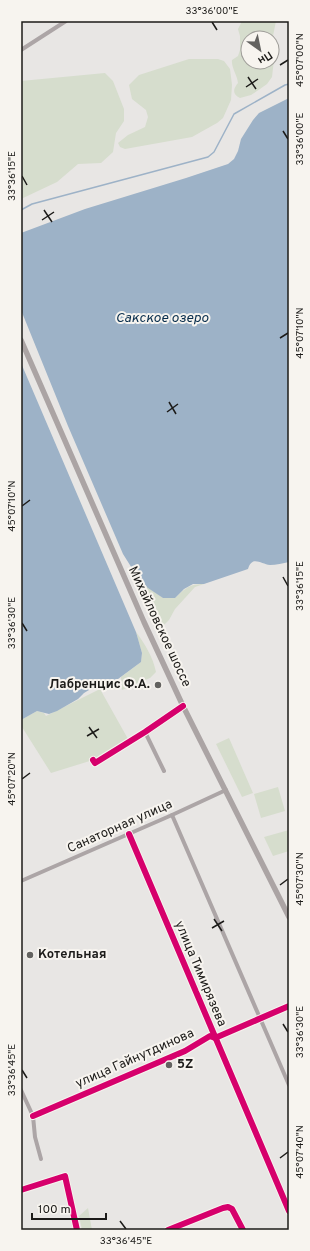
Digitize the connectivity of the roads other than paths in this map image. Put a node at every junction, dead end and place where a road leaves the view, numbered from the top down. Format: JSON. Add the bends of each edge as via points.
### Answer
{"nodes":[{"id":1,"x":66,"y":21,"type":"edge"},
{"id":2,"x":21,"y":50,"type":"edge"},
{"id":3,"x":21,"y":340,"type":"edge"},
{"id":4,"x":184,"y":706,"type":"junction"},
{"id":5,"x":145,"y":732,"type":"junction"},
{"id":6,"x":93,"y":760,"type":"dead end"},
{"id":7,"x":164,"y":771,"type":"dead end"},
{"id":8,"x":226,"y":790,"type":"junction"},
{"id":9,"x":172,"y":815,"type":"junction"},
{"id":10,"x":129,"y":834,"type":"junction"},
{"id":11,"x":21,"y":881,"type":"edge"},
{"id":12,"x":289,"y":917,"type":"edge"},
{"id":13,"x":289,"y":1006,"type":"edge"},
{"id":14,"x":260,"y":1018,"type":"junction"},
{"id":15,"x":215,"y":1038,"type":"junction"},
{"id":16,"x":289,"y":1085,"type":"edge"},
{"id":17,"x":21,"y":1090,"type":"edge"},
{"id":18,"x":33,"y":1117,"type":"junction"},
{"id":19,"x":41,"y":1159,"type":"dead end"},
{"id":20,"x":21,"y":1190,"type":"edge"},
{"id":21,"x":289,"y":1211,"type":"edge"},
{"id":22,"x":77,"y":1230,"type":"edge"},
{"id":23,"x":168,"y":1230,"type":"edge"},
{"id":24,"x":243,"y":1230,"type":"edge"}],
"edges":[{"from":1,"to":2,"type":"street"},
{"from":3,"to":4,"type":"main road","name":"Михайловское шоссе","via":[[144,622]]},
{"from":4,"to":5,"type":"street"},
{"from":4,"to":8,"type":"main road","name":"Михайловское шоссе"},
{"from":5,"to":6,"type":"street","via":[[95,763]]},
{"from":5,"to":7,"type":"street"},
{"from":8,"to":9,"type":"street","name":"Санаторная улица"},
{"from":8,"to":12,"type":"main road","name":"Михайловское шоссе"},
{"from":9,"to":10,"type":"street","name":"Санаторная улица"},
{"from":9,"to":14,"type":"street"},
{"from":10,"to":11,"type":"street","name":"Санаторная улица"},
{"from":10,"to":15,"type":"street","name":"улица Тимирязева"},
{"from":13,"to":14,"type":"street","name":"улица Гайнутдинова"},
{"from":14,"to":15,"type":"street","name":"улица Гайнутдинова"},
{"from":14,"to":16,"type":"street"},
{"from":15,"to":18,"type":"street","name":"улица Гайнутдинова","via":[[210,1036],[185,1051]]},
{"from":15,"to":21,"type":"street","name":"улица Тимирязева"},
{"from":17,"to":18,"type":"street"},
{"from":18,"to":19,"type":"street"},
{"from":20,"to":22,"type":"street","via":[[65,1176]]},
{"from":23,"to":24,"type":"street","via":[[228,1207],[235,1213]]}]}
